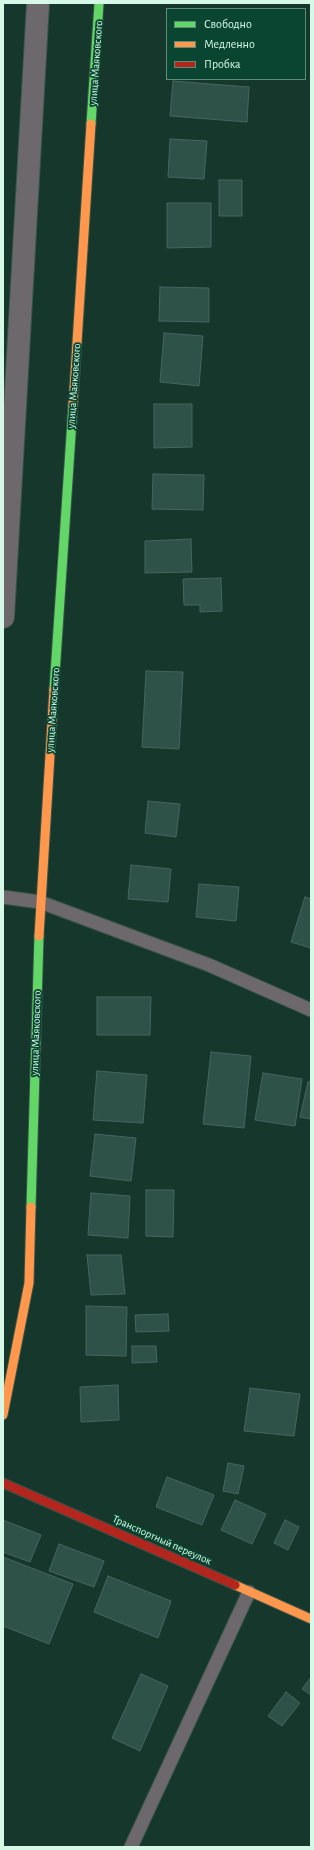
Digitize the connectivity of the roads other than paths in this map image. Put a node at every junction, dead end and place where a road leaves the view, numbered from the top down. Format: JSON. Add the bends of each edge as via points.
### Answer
{"nodes":[{"id":1,"x":38,"y":3,"type":"edge"},
{"id":2,"x":100,"y":3,"type":"edge"},
{"id":3,"x":3,"y":617,"type":"edge"},
{"id":4,"x":3,"y":897,"type":"edge"},
{"id":5,"x":40,"y":902,"type":"junction"},
{"id":6,"x":311,"y":1010,"type":"edge"},
{"id":7,"x":3,"y":1415,"type":"edge"},
{"id":8,"x":3,"y":1483,"type":"edge"},
{"id":9,"x":249,"y":1592,"type":"junction"},
{"id":10,"x":311,"y":1619,"type":"edge"},
{"id":11,"x":131,"y":1847,"type":"edge"}],
"edges":[{"from":1,"to":3,"type":"street"},
{"from":2,"to":5,"type":"street","name":"улица Маяковского"},
{"from":4,"to":5,"type":"lane"},
{"from":5,"to":6,"type":"lane","via":[[209,965]]},
{"from":5,"to":7,"type":"street","name":"улица Маяковского","via":[[29,1283]]},
{"from":8,"to":9,"type":"street","name":"Транспортный переулок"},
{"from":9,"to":10,"type":"street","name":"Транспортный переулок"},
{"from":9,"to":11,"type":"lane"}]}
